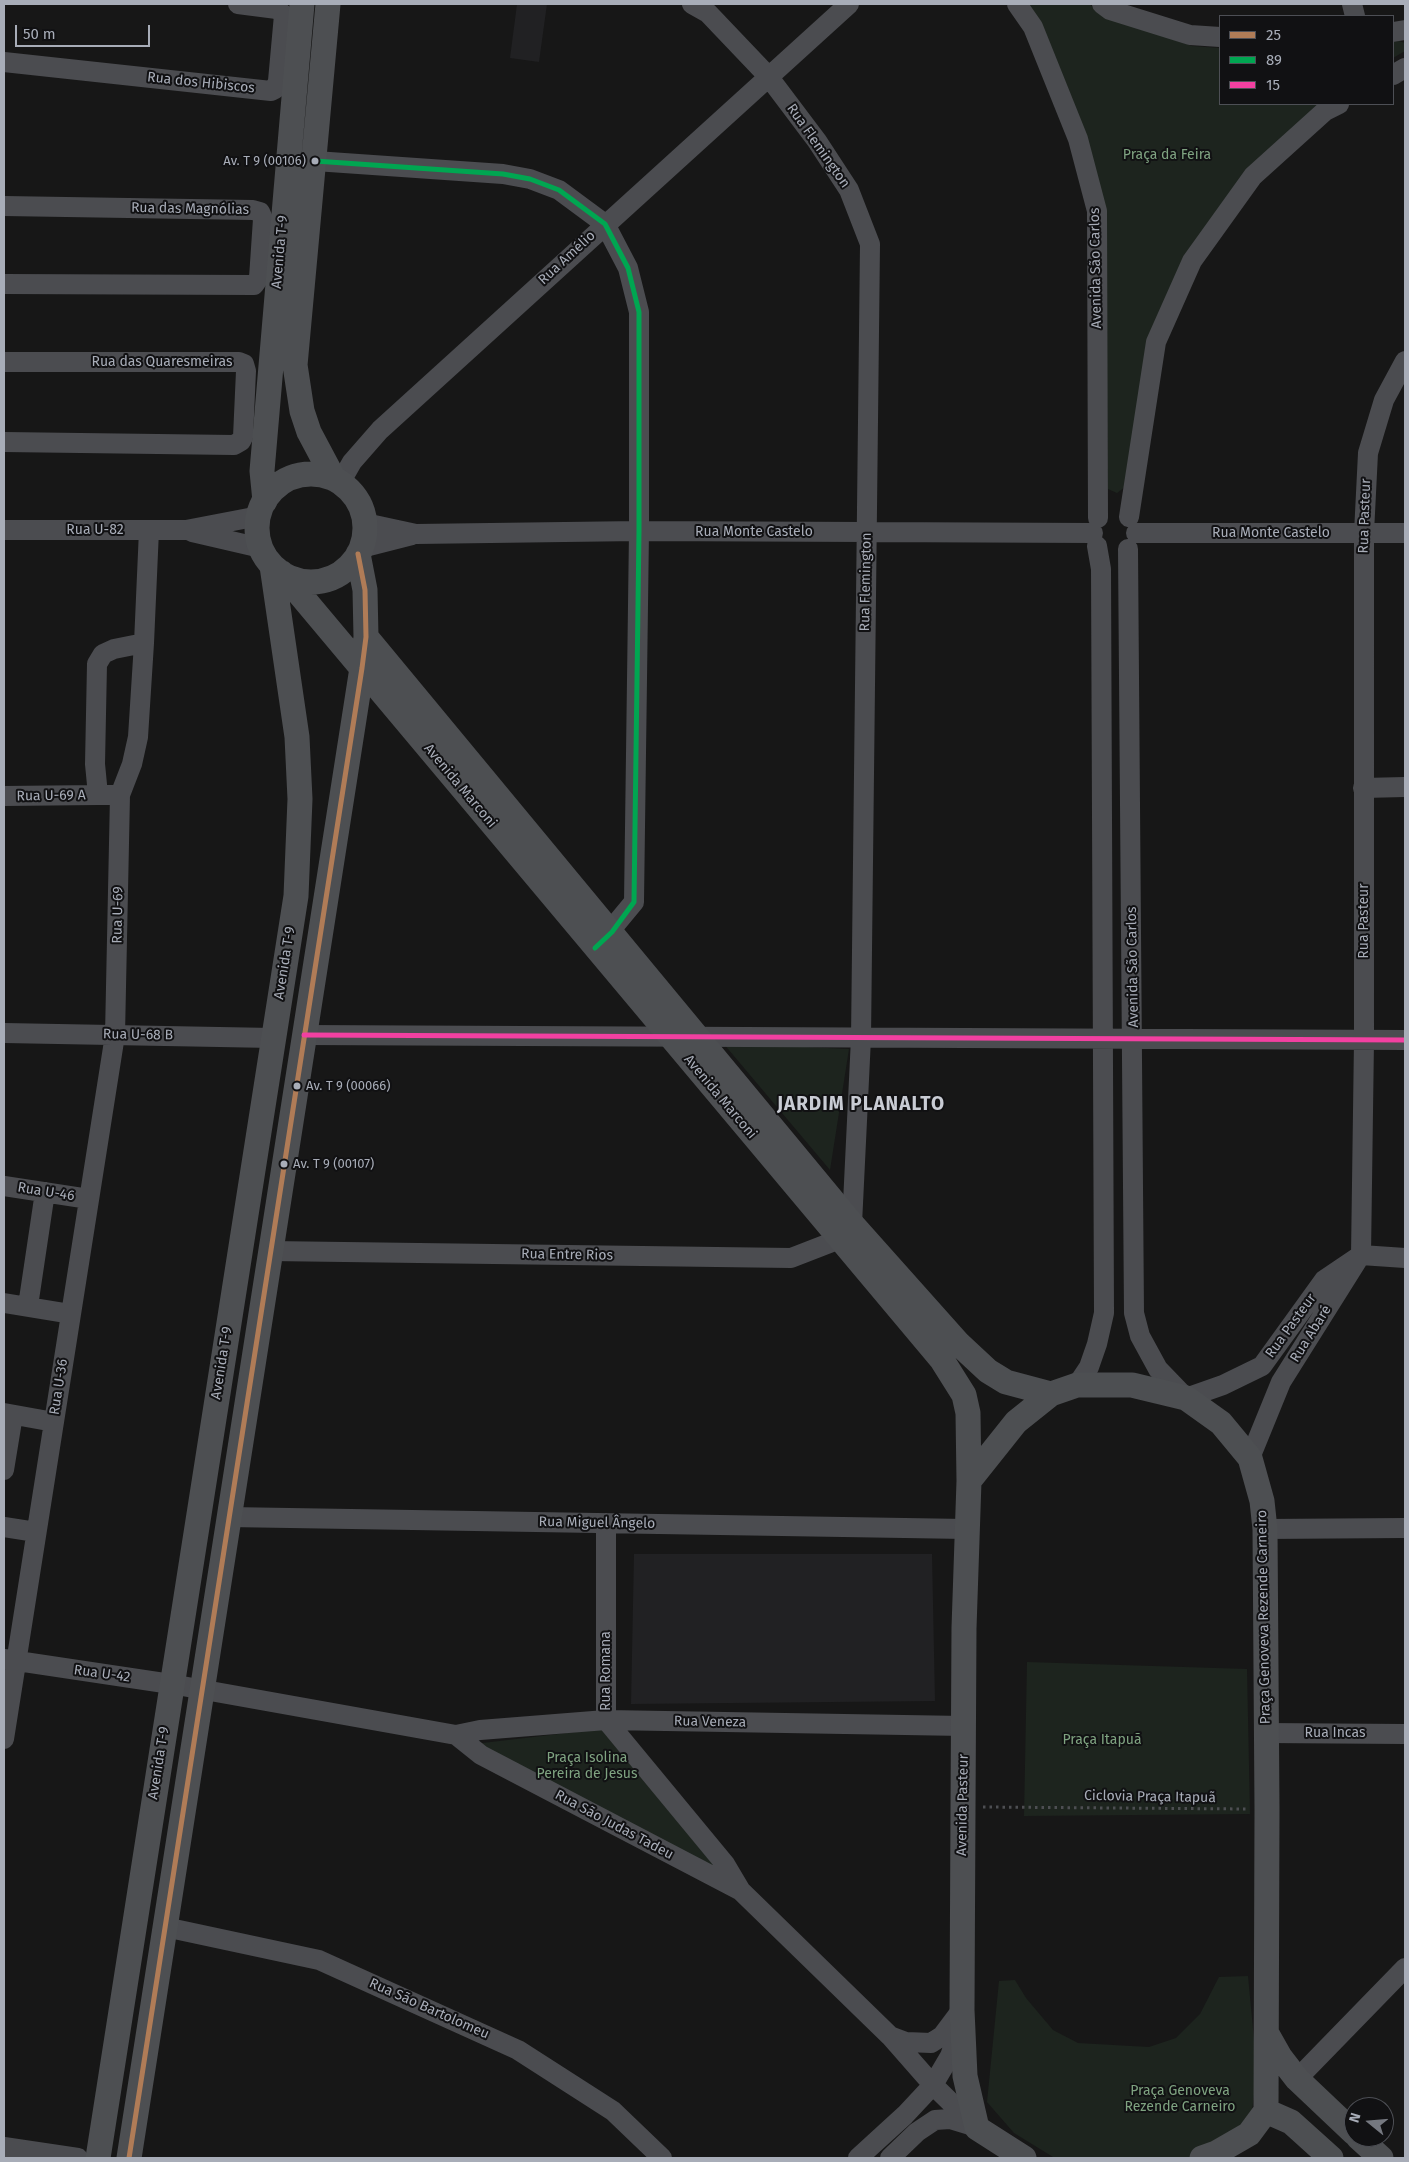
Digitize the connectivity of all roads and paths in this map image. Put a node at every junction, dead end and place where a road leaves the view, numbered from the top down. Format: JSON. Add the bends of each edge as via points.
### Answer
{"nodes":[{"id":1,"x":238,"y":4,"type":"edge"},
{"id":2,"x":302,"y":4,"type":"edge"},
{"id":3,"x":328,"y":4,"type":"edge"},
{"id":4,"x":692,"y":4,"type":"edge"},
{"id":5,"x":850,"y":4,"type":"edge"},
{"id":6,"x":1017,"y":4,"type":"edge"},
{"id":7,"x":1102,"y":4,"type":"edge"},
{"id":8,"x":1219,"y":37,"type":"edge"},
{"id":9,"x":4,"y":62,"type":"edge"},
{"id":10,"x":1405,"y":68,"type":"edge"},
{"id":11,"x":1394,"y":74,"type":"edge"},
{"id":12,"x":768,"y":76,"type":"junction"},
{"id":13,"x":1336,"y":105,"type":"edge"},
{"id":14,"x":315,"y":161,"type":"junction"},
{"id":15,"x":4,"y":206,"type":"edge"},
{"id":16,"x":605,"y":224,"type":"junction"},
{"id":17,"x":4,"y":284,"type":"edge"},
{"id":18,"x":1405,"y":361,"type":"edge"},
{"id":19,"x":4,"y":362,"type":"edge"},
{"id":20,"x":4,"y":442,"type":"edge"},
{"id":21,"x":337,"y":481,"type":"junction"},
{"id":22,"x":262,"y":508,"type":"junction"},
{"id":23,"x":365,"y":523,"type":"junction"},
{"id":24,"x":4,"y":530,"type":"edge"},
{"id":25,"x":149,"y":530,"type":"junction"},
{"id":26,"x":186,"y":530,"type":"junction"},
{"id":27,"x":640,"y":532,"type":"junction"},
{"id":28,"x":867,"y":532,"type":"junction"},
{"id":29,"x":1096,"y":532,"type":"junction"},
{"id":30,"x":1131,"y":533,"type":"junction"},
{"id":31,"x":1364,"y":533,"type":"junction"},
{"id":32,"x":1405,"y":533,"type":"edge"},
{"id":33,"x":416,"y":534,"type":"junction"},
{"id":34,"x":360,"y":551,"type":"junction"},
{"id":35,"x":272,"y":562,"type":"junction"},
{"id":36,"x":366,"y":637,"type":"junction"},
{"id":37,"x":144,"y":643,"type":"junction"},
{"id":38,"x":362,"y":668,"type":"junction"},
{"id":39,"x":1405,"y":787,"type":"edge"},
{"id":40,"x":1363,"y":788,"type":"junction"},
{"id":41,"x":98,"y":795,"type":"junction"},
{"id":42,"x":120,"y":795,"type":"junction"},
{"id":43,"x":4,"y":796,"type":"edge"},
{"id":44,"x":604,"y":940,"type":"junction"},
{"id":45,"x":4,"y":1032,"type":"edge"},
{"id":46,"x":115,"y":1035,"type":"junction"},
{"id":47,"x":304,"y":1035,"type":"junction"},
{"id":48,"x":669,"y":1037,"type":"junction"},
{"id":49,"x":698,"y":1037,"type":"junction"},
{"id":50,"x":273,"y":1038,"type":"junction"},
{"id":51,"x":861,"y":1038,"type":"junction"},
{"id":52,"x":1103,"y":1039,"type":"junction"},
{"id":53,"x":1134,"y":1039,"type":"junction"},
{"id":54,"x":1364,"y":1040,"type":"junction"},
{"id":55,"x":1405,"y":1040,"type":"edge"},
{"id":56,"x":4,"y":1186,"type":"edge"},
{"id":57,"x":45,"y":1192,"type":"junction"},
{"id":58,"x":89,"y":1198,"type":"junction"},
{"id":59,"x":846,"y":1232,"type":"junction"},
{"id":60,"x":270,"y":1251,"type":"junction"},
{"id":61,"x":1361,"y":1255,"type":"junction"},
{"id":62,"x":1405,"y":1258,"type":"edge"},
{"id":63,"x":4,"y":1302,"type":"edge"},
{"id":64,"x":28,"y":1306,"type":"junction"},
{"id":65,"x":1134,"y":1313,"type":"junction"},
{"id":66,"x":71,"y":1314,"type":"junction"},
{"id":67,"x":1104,"y":1314,"type":"junction"},
{"id":68,"x":950,"y":1352,"type":"junction"},
{"id":69,"x":1262,"y":1366,"type":"junction"},
{"id":70,"x":1281,"y":1382,"type":"junction"},
{"id":71,"x":1077,"y":1385,"type":"junction"},
{"id":72,"x":1051,"y":1394,"type":"junction"},
{"id":73,"x":1186,"y":1398,"type":"junction"},
{"id":74,"x":8,"y":1414,"type":"edge"},
{"id":75,"x":54,"y":1422,"type":"junction"},
{"id":76,"x":1250,"y":1458,"type":"junction"},
{"id":77,"x":4,"y":1470,"type":"edge"},
{"id":78,"x":969,"y":1480,"type":"junction"},
{"id":79,"x":228,"y":1517,"type":"junction"},
{"id":80,"x":606,"y":1523,"type":"junction"},
{"id":81,"x":4,"y":1527,"type":"edge"},
{"id":82,"x":966,"y":1528,"type":"junction"},
{"id":83,"x":1265,"y":1528,"type":"junction"},
{"id":84,"x":1405,"y":1528,"type":"edge"},
{"id":85,"x":36,"y":1532,"type":"junction"},
{"id":86,"x":10,"y":1660,"type":"edge"},
{"id":87,"x":172,"y":1684,"type":"junction"},
{"id":88,"x":200,"y":1690,"type":"junction"},
{"id":89,"x":606,"y":1720,"type":"junction"},
{"id":90,"x":964,"y":1726,"type":"junction"},
{"id":91,"x":1265,"y":1733,"type":"junction"},
{"id":92,"x":1405,"y":1734,"type":"edge"},
{"id":93,"x":456,"y":1735,"type":"junction"},
{"id":94,"x":4,"y":1738,"type":"edge"},
{"id":95,"x":1252,"y":1803,"type":"dead end"},
{"id":96,"x":963,"y":1809,"type":"junction"},
{"id":97,"x":741,"y":1891,"type":"junction"},
{"id":98,"x":165,"y":1927,"type":"junction"},
{"id":99,"x":1405,"y":1968,"type":"edge"},
{"id":100,"x":962,"y":2017,"type":"junction"},
{"id":101,"x":1267,"y":2034,"type":"junction"},
{"id":102,"x":890,"y":2036,"type":"junction"},
{"id":103,"x":1297,"y":2079,"type":"junction"},
{"id":104,"x":933,"y":2085,"type":"junction"},
{"id":105,"x":1266,"y":2111,"type":"junction"},
{"id":106,"x":1344,"y":2124,"type":"edge"},
{"id":107,"x":977,"y":2128,"type":"junction"},
{"id":108,"x":4,"y":2147,"type":"edge"},
{"id":109,"x":1369,"y":2147,"type":"edge"},
{"id":110,"x":78,"y":2158,"type":"edge"},
{"id":111,"x":98,"y":2158,"type":"edge"},
{"id":112,"x":129,"y":2158,"type":"edge"},
{"id":113,"x":662,"y":2158,"type":"edge"},
{"id":114,"x":858,"y":2158,"type":"edge"},
{"id":115,"x":890,"y":2158,"type":"edge"},
{"id":116,"x":1024,"y":2158,"type":"edge"},
{"id":117,"x":1202,"y":2158,"type":"edge"},
{"id":118,"x":1331,"y":2158,"type":"edge"},
{"id":119,"x":1381,"y":2158,"type":"edge"}],
"edges":[{"from":1,"to":9,"type":"street","name":"Rua dos Hibiscos","via":[[277,8],[284,15],[278,81],[271,91]]},
{"from":2,"to":22,"type":"main road","name":"Avenida T-9","via":[[262,471]]},
{"from":3,"to":14,"type":"main road","name":"Avenida T-9"},
{"from":4,"to":12,"type":"street","name":"Rua Flemington","via":[[708,14]]},
{"from":5,"to":12,"type":"street","name":"Rua Amélio"},
{"from":6,"to":29,"type":"street","name":"Avenida São Carlos","via":[[1033,27],[1078,139],[1097,211]]},
{"from":7,"to":8,"type":"street","via":[[1110,10],[1190,35]]},
{"from":10,"to":11,"type":"street"},
{"from":12,"to":16,"type":"street","name":"Rua Amélio"},
{"from":12,"to":28,"type":"street","name":"Rua Flemington","via":[[849,190],[870,244]]},
{"from":13,"to":30,"type":"street","name":"Avenida São Carlos","via":[[1325,111],[1253,176],[1192,261],[1156,342]]},
{"from":14,"to":16,"type":"street","via":[[503,174],[530,179],[560,190]]},
{"from":14,"to":21,"type":"main road","name":"Avenida T-9","via":[[295,365],[302,412],[309,432]]},
{"from":15,"to":17,"type":"street","name":"Rua das Magnólias","via":[[253,210],[260,212],[263,219],[259,278],[254,285]]},
{"from":16,"to":21,"type":"street","name":"Rua Amélio","via":[[380,430]]},
{"from":16,"to":27,"type":"street","via":[[628,268],[639,312]]},
{"from":18,"to":31,"type":"street","name":"Rua Pasteur","via":[[1384,400],[1368,453]]},
{"from":19,"to":20,"type":"street","name":"Rua das Quaresmeiras","via":[[239,362],[244,364],[246,371],[243,437],[234,445]]},
{"from":21,"to":22,"type":"main road","via":[[308,474],[295,477],[273,490]]},
{"from":21,"to":23,"type":"main road","via":[[357,500]]},
{"from":22,"to":26,"type":"street","name":"Rua U-82"},
{"from":22,"to":35,"type":"main road","via":[[258,527]]},
{"from":23,"to":33,"type":"street","name":"Rua Monte Castelo"},
{"from":23,"to":34,"type":"main road"},
{"from":24,"to":25,"type":"street","name":"Rua U-82"},
{"from":25,"to":26,"type":"street","name":"Rua U-82"},
{"from":25,"to":37,"type":"street","name":"Rua U-69"},
{"from":26,"to":35,"type":"street","name":"Rua U-82"},
{"from":27,"to":28,"type":"street","name":"Rua Monte Castelo"},
{"from":27,"to":33,"type":"street","name":"Rua Monte Castelo"},
{"from":27,"to":44,"type":"street","via":[[634,902]]},
{"from":28,"to":29,"type":"street","name":"Rua Monte Castelo"},
{"from":28,"to":51,"type":"street","name":"Rua Flemington"},
{"from":29,"to":30,"type":"street","via":[[1113,511]]},
{"from":29,"to":30,"type":"street","via":[[1106,553],[1118,554]]},
{"from":29,"to":52,"type":"street","name":"Avenida São Carlos","via":[[1101,569]]},
{"from":30,"to":31,"type":"street","name":"Rua Monte Castelo"},
{"from":30,"to":53,"type":"street","name":"Avenida São Carlos"},
{"from":31,"to":32,"type":"street","name":"Rua Monte Castelo"},
{"from":31,"to":40,"type":"street","name":"Rua Pasteur"},
{"from":33,"to":34,"type":"street","name":"Rua Monte Castelo"},
{"from":34,"to":35,"type":"main road","via":[[349,566],[324,581],[295,580]]},
{"from":34,"to":36,"type":"main road"},
{"from":35,"to":38,"type":"main road","name":"Avenida Marconi"},
{"from":35,"to":50,"type":"main road","name":"Avenida T-9","via":[[290,680],[300,799],[296,896]]},
{"from":36,"to":38,"type":"main road"},
{"from":36,"to":44,"type":"main road","name":"Avenida Marconi"},
{"from":37,"to":41,"type":"street","via":[[114,649],[103,654],[97,664],[95,764]]},
{"from":37,"to":42,"type":"street","name":"Rua U-69","via":[[138,736]]},
{"from":38,"to":44,"type":"main road","name":"Avenida Marconi"},
{"from":38,"to":47,"type":"main road"},
{"from":39,"to":40,"type":"street"},
{"from":40,"to":54,"type":"street","name":"Rua Pasteur"},
{"from":41,"to":42,"type":"street"},
{"from":41,"to":43,"type":"street","name":"Rua U-69 A"},
{"from":42,"to":46,"type":"street","name":"Rua U-69"},
{"from":44,"to":48,"type":"main road","name":"Avenida Marconi"},
{"from":44,"to":49,"type":"main road","name":"Avenida Marconi"},
{"from":45,"to":46,"type":"street","name":"Rua U-68 B"},
{"from":46,"to":50,"type":"street","name":"Rua U-68 B"},
{"from":46,"to":58,"type":"street","name":"Rua U-36"},
{"from":47,"to":48,"type":"street"},
{"from":47,"to":60,"type":"main road"},
{"from":48,"to":49,"type":"street"},
{"from":48,"to":59,"type":"main road","name":"Avenida Marconi"},
{"from":49,"to":51,"type":"street"},
{"from":49,"to":59,"type":"main road","name":"Avenida Marconi"},
{"from":50,"to":87,"type":"main road","name":"Avenida T-9"},
{"from":51,"to":52,"type":"street"},
{"from":51,"to":59,"type":"street","name":"Rua Flemington"},
{"from":52,"to":53,"type":"street"},
{"from":52,"to":67,"type":"street","name":"Avenida São Carlos"},
{"from":53,"to":54,"type":"street"},
{"from":53,"to":65,"type":"street","name":"Avenida São Carlos"},
{"from":54,"to":55,"type":"street"},
{"from":54,"to":61,"type":"street","name":"Rua Pasteur"},
{"from":56,"to":57,"type":"street","name":"Rua U-46"},
{"from":57,"to":58,"type":"street","name":"Rua U-46"},
{"from":57,"to":64,"type":"street"},
{"from":58,"to":66,"type":"street","name":"Rua U-36"},
{"from":59,"to":60,"type":"street","name":"Rua Entre Rios","via":[[791,1258]]},
{"from":59,"to":68,"type":"main road","name":"Avenida Marconi"},
{"from":60,"to":79,"type":"main road"},
{"from":61,"to":62,"type":"street"},
{"from":61,"to":69,"type":"street","name":"Rua Pasteur","via":[[1324,1280]]},
{"from":61,"to":70,"type":"street","name":"Rua Abaré"},
{"from":63,"to":64,"type":"street"},
{"from":64,"to":66,"type":"street"},
{"from":65,"to":67,"type":"street"},
{"from":65,"to":73,"type":"street","name":"Avenida São Carlos","via":[[1148,1354],[1158,1370]]},
{"from":66,"to":75,"type":"street","name":"Rua U-36"},
{"from":67,"to":71,"type":"street","name":"Avenida São Carlos","via":[[1089,1366]]},
{"from":68,"to":72,"type":"main road","name":"Avenida Marconi","via":[[1006,1382]]},
{"from":68,"to":78,"type":"main road","name":"Avenida Marconi","via":[[968,1413]]},
{"from":69,"to":70,"type":"street"},
{"from":69,"to":73,"type":"street","name":"Rua Pasteur","via":[[1223,1386]]},
{"from":70,"to":76,"type":"street","name":"Rua Abaré"},
{"from":71,"to":72,"type":"main road","name":"Praça Genoveva Rezende Carneiro"},
{"from":71,"to":73,"type":"main road","name":"Praça Genoveva Rezende Carneiro","via":[[1132,1386]]},
{"from":72,"to":78,"type":"main road","name":"Praça Genoveva Rezende Carneiro","via":[[1016,1422]]},
{"from":73,"to":76,"type":"main road","name":"Praça Genoveva Rezende Carneiro","via":[[1221,1423]]},
{"from":74,"to":75,"type":"street"},
{"from":74,"to":77,"type":"street"},
{"from":75,"to":85,"type":"street","name":"Rua U-36"},
{"from":76,"to":83,"type":"main road","name":"Praça Genoveva Rezende Carneiro","via":[[1262,1501]]},
{"from":78,"to":82,"type":"main road","name":"Avenida Pasteur"},
{"from":79,"to":80,"type":"street","name":"Rua Miguel Ângelo"},
{"from":79,"to":88,"type":"main road"},
{"from":80,"to":82,"type":"street","name":"Rua Miguel Ângelo"},
{"from":80,"to":89,"type":"street","name":"Rua Romana"},
{"from":81,"to":85,"type":"street"},
{"from":82,"to":90,"type":"main road","name":"Avenida Pasteur"},
{"from":83,"to":84,"type":"street"},
{"from":83,"to":91,"type":"main road","name":"Praça Genoveva Rezende Carneiro"},
{"from":85,"to":86,"type":"street","name":"Rua U-36"},
{"from":86,"to":87,"type":"street","name":"Rua U-42"},
{"from":86,"to":94,"type":"street","name":"Rua U-36"},
{"from":87,"to":88,"type":"street","name":"Rua U-42"},
{"from":87,"to":111,"type":"main road","name":"Avenida T-9"},
{"from":88,"to":93,"type":"street","name":"Rua São Judas Tadeu"},
{"from":88,"to":98,"type":"main road"},
{"from":89,"to":90,"type":"street","name":"Rua Veneza"},
{"from":89,"to":93,"type":"street","name":"Rua Veneza","via":[[480,1730]]},
{"from":89,"to":97,"type":"street","name":"Rua Romana","via":[[725,1864]]},
{"from":90,"to":96,"type":"main road","name":"Avenida Pasteur"},
{"from":91,"to":92,"type":"street","name":"Rua Incas"},
{"from":91,"to":101,"type":"main road","name":"Praça Genoveva Rezende Carneiro"},
{"from":93,"to":97,"type":"street","name":"Rua São Judas Tadeu","via":[[481,1755]]},
{"from":95,"to":96,"type":"path","name":"Ciclovia Praça Itapuã","via":[[1247,1809],[967,1806]]},
{"from":96,"to":100,"type":"main road","name":"Avenida Pasteur"},
{"from":97,"to":102,"type":"street","name":"Rua São Judas Tadeu"},
{"from":98,"to":112,"type":"main road"},
{"from":98,"to":113,"type":"street","name":"Rua São Bartolomeu","via":[[319,1960],[518,2050],[613,2111]]},
{"from":99,"to":103,"type":"street"},
{"from":100,"to":102,"type":"street","name":"Rua São Judas Tadeu","via":[[931,2043],[906,2042]]},
{"from":100,"to":104,"type":"street","via":[[950,2056]]},
{"from":100,"to":107,"type":"main road","name":"Avenida Pasteur","via":[[965,2076]]},
{"from":101,"to":103,"type":"main road"},
{"from":101,"to":105,"type":"main road"},
{"from":102,"to":104,"type":"street","name":"Rua São Judas Tadeu"},
{"from":103,"to":106,"type":"main road"},
{"from":104,"to":107,"type":"street","name":"Rua São Judas Tadeu"},
{"from":104,"to":114,"type":"street"},
{"from":105,"to":117,"type":"main road","via":[[1249,2134]]},
{"from":105,"to":118,"type":"main road","via":[[1291,2122]]},
{"from":107,"to":115,"type":"street","via":[[950,2119],[936,2120],[917,2132]]},
{"from":107,"to":116,"type":"main road","name":"Rua São Judas Tadeu"},
{"from":108,"to":110,"type":"street"},
{"from":109,"to":119,"type":"main road"}]}
